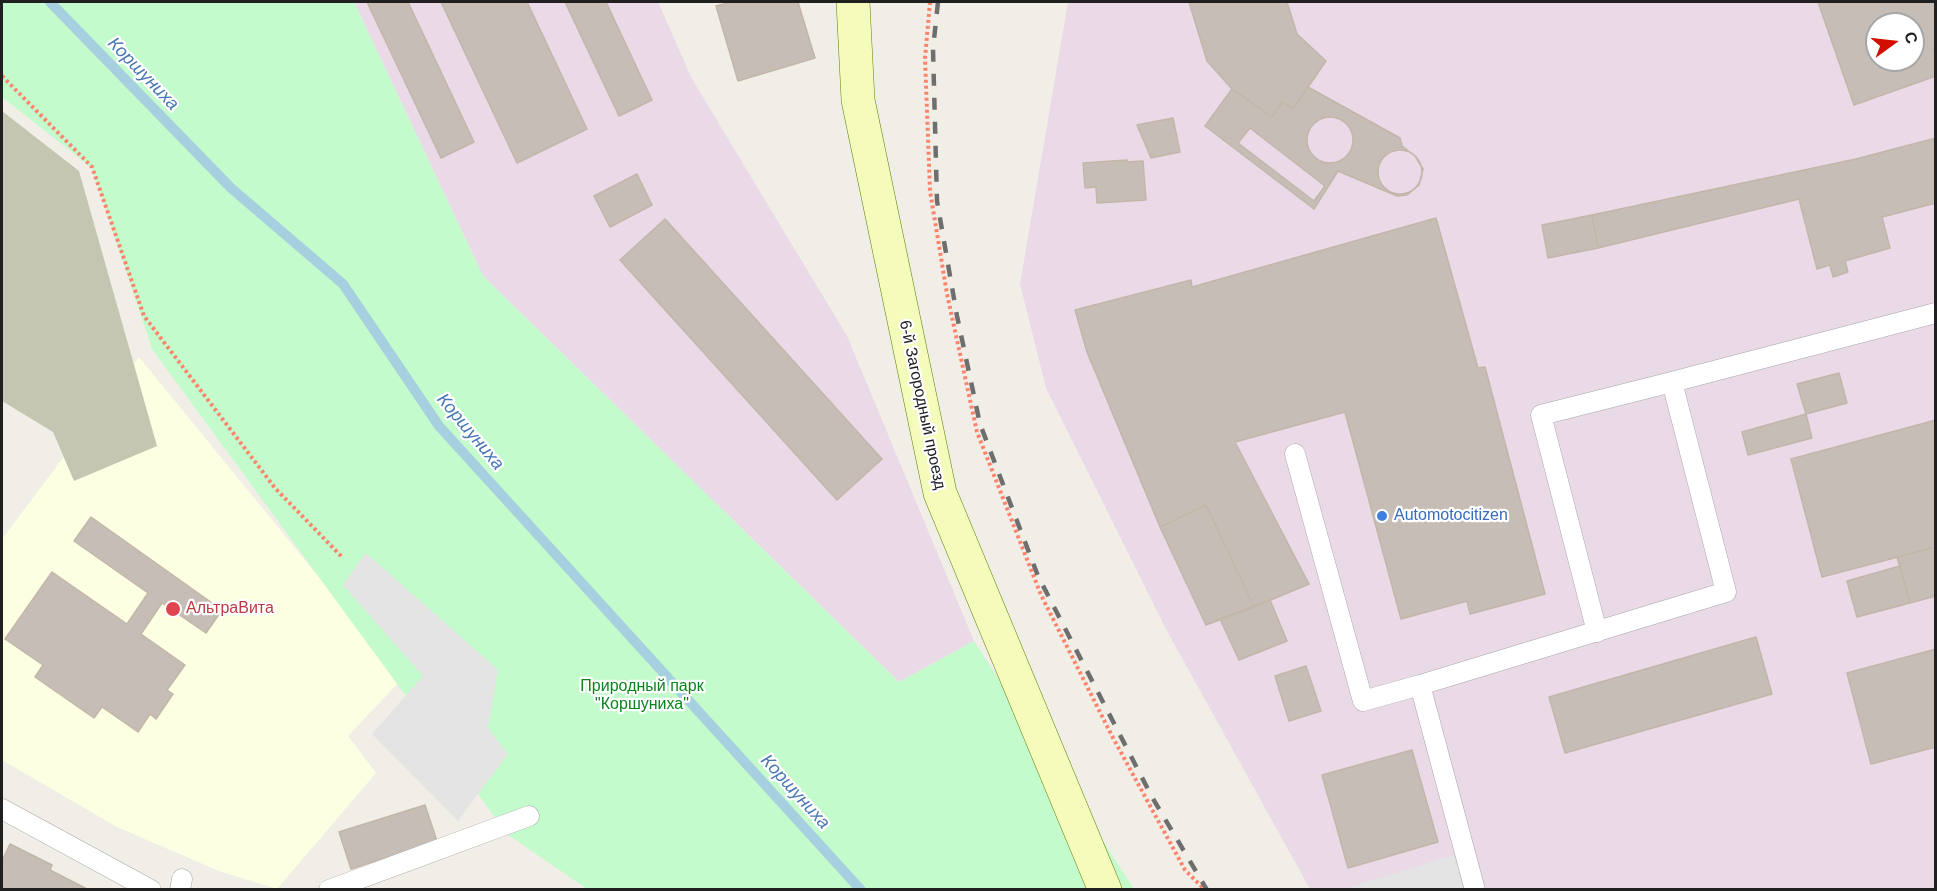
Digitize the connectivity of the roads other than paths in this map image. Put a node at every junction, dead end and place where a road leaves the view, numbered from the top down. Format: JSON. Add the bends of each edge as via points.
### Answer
{"nodes":[{"id":1,"x":853,"y":2,"type":"edge"},
{"id":2,"x":1935,"y":313,"type":"edge"},
{"id":3,"x":1672,"y":382,"type":"junction"},
{"id":4,"x":1295,"y":454,"type":"dead end"},
{"id":5,"x":1597,"y":632,"type":"junction"},
{"id":6,"x":1420,"y":685,"type":"junction"},
{"id":7,"x":2,"y":809,"type":"edge"},
{"id":8,"x":528,"y":816,"type":"dead end"},
{"id":9,"x":151,"y":890,"type":"edge"},
{"id":10,"x":329,"y":890,"type":"edge"},
{"id":11,"x":1106,"y":890,"type":"edge"},
{"id":12,"x":1475,"y":890,"type":"edge"}],
"edges":[{"from":1,"to":11,"type":"street","name":"6-й Загородный проезд","via":[[858,100],[940,493]]},
{"from":2,"to":3,"type":"lane"},
{"from":3,"to":5,"type":"lane","via":[[1726,592]]},
{"from":3,"to":5,"type":"lane","via":[[1540,415]]},
{"from":4,"to":6,"type":"lane","via":[[1363,701]]},
{"from":5,"to":6,"type":"lane"},
{"from":6,"to":12,"type":"lane"},
{"from":7,"to":9,"type":"lane"},
{"from":8,"to":10,"type":"lane"}]}
